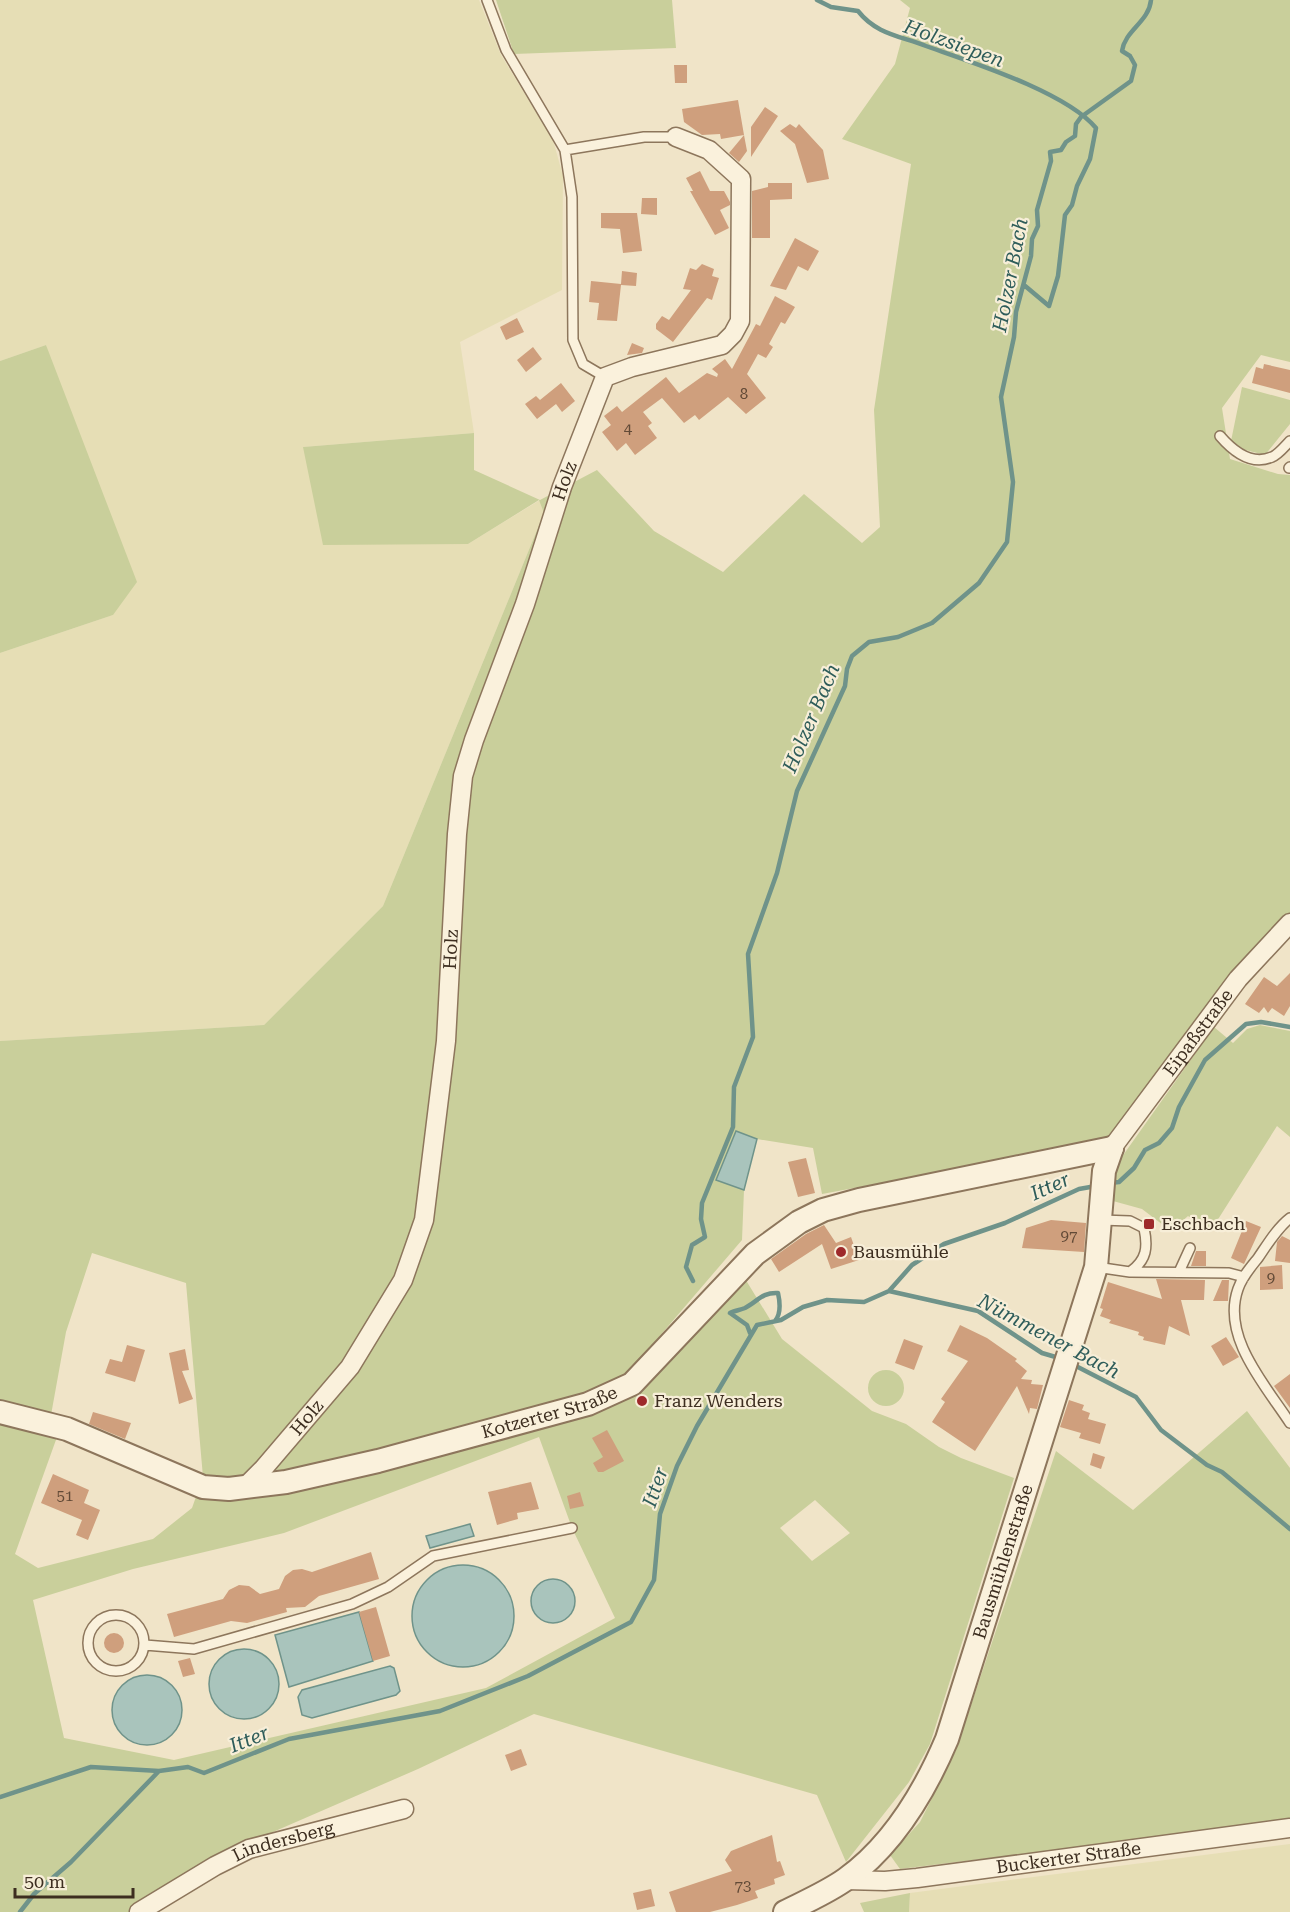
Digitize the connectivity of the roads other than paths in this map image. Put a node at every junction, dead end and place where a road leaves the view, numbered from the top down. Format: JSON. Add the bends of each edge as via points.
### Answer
{"nodes":[{"id":1,"x":487,"y":0,"type":"edge"},
{"id":2,"x":676,"y":137,"type":"joint"},
{"id":3,"x":565,"y":150,"type":"junction"},
{"id":4,"x":605,"y":377,"type":"junction"},
{"id":5,"x":1220,"y":436,"type":"dead end"},
{"id":6,"x":1290,"y":441,"type":"edge"},
{"id":7,"x":1290,"y":923,"type":"edge"},
{"id":8,"x":1112,"y":1148,"type":"junction"},
{"id":9,"x":1290,"y":1218,"type":"edge"},
{"id":10,"x":1100,"y":1220,"type":"junction"},
{"id":11,"x":1190,"y":1248,"type":"dead end"},
{"id":12,"x":1096,"y":1267,"type":"junction"},
{"id":13,"x":1130,"y":1272,"type":"junction"},
{"id":14,"x":1179,"y":1272,"type":"junction"},
{"id":15,"x":1244,"y":1277,"type":"junction"},
{"id":16,"x":0,"y":1412,"type":"edge"},
{"id":17,"x":1290,"y":1423,"type":"edge"},
{"id":18,"x":245,"y":1487,"type":"junction"},
{"id":19,"x":572,"y":1528,"type":"dead end"},
{"id":20,"x":145,"y":1645,"type":"junction"},
{"id":21,"x":404,"y":1809,"type":"dead end"},
{"id":22,"x":1290,"y":1828,"type":"edge"},
{"id":23,"x":845,"y":1880,"type":"junction"},
{"id":24,"x":139,"y":1912,"type":"edge"},
{"id":25,"x":785,"y":1912,"type":"edge"}],
"edges":[{"from":1,"to":3,"type":"lane","via":[[506,50]]},
{"from":2,"to":3,"type":"lane","via":[[644,137]]},
{"from":2,"to":4,"type":"street","via":[[709,150],[741,179],[740,321],[723,345]]},
{"from":3,"to":4,"type":"lane","via":[[572,197],[573,340],[583,364]]},
{"from":4,"to":18,"type":"street","name":"Holz","via":[[565,478],[463,776],[446,1041],[424,1220],[403,1280],[350,1367]]},
{"from":5,"to":6,"type":"lane","via":[[1238,454],[1258,459],[1272,457]]},
{"from":7,"to":8,"type":"street","name":"Eipaßstraße","via":[[1238,979]]},
{"from":8,"to":10,"type":"street","name":"Bausmühlenstraße","via":[[1103,1182]]},
{"from":8,"to":18,"type":"street","name":"Kotzerter Straße","via":[[823,1210],[755,1254],[632,1384],[598,1400],[378,1461]]},
{"from":9,"to":15,"type":"lane"},
{"from":10,"to":12,"type":"street","name":"Bausmühlenstraße"},
{"from":10,"to":13,"type":"lane","via":[[1130,1221],[1144,1228],[1146,1254]]},
{"from":11,"to":14,"type":"lane"},
{"from":12,"to":13,"type":"lane"},
{"from":12,"to":23,"type":"street","name":"Bausmühlenstraße","via":[[947,1739],[932,1774],[905,1818]]},
{"from":13,"to":14,"type":"lane"},
{"from":14,"to":15,"type":"lane","via":[[1229,1272]]},
{"from":15,"to":17,"type":"lane","via":[[1237,1291],[1236,1329],[1248,1360]]},
{"from":16,"to":18,"type":"street","name":"Kotzerter Straße","via":[[67,1429],[203,1487]]},
{"from":19,"to":20,"type":"lane","via":[[433,1556],[388,1587],[352,1604],[205,1646],[194,1649]]},
{"from":20,"to":20,"type":"lane","via":[[139,1627],[123,1616],[96,1623],[88,1641],[98,1665],[114,1672],[131,1667],[143,1654]]},
{"from":21,"to":24,"type":"street","name":"Lindersberg","via":[[249,1849]]},
{"from":22,"to":23,"type":"street","name":"Buckerter Straße","via":[[917,1878]]},
{"from":23,"to":25,"type":"street","name":"Bausmühlenstraße"}]}
